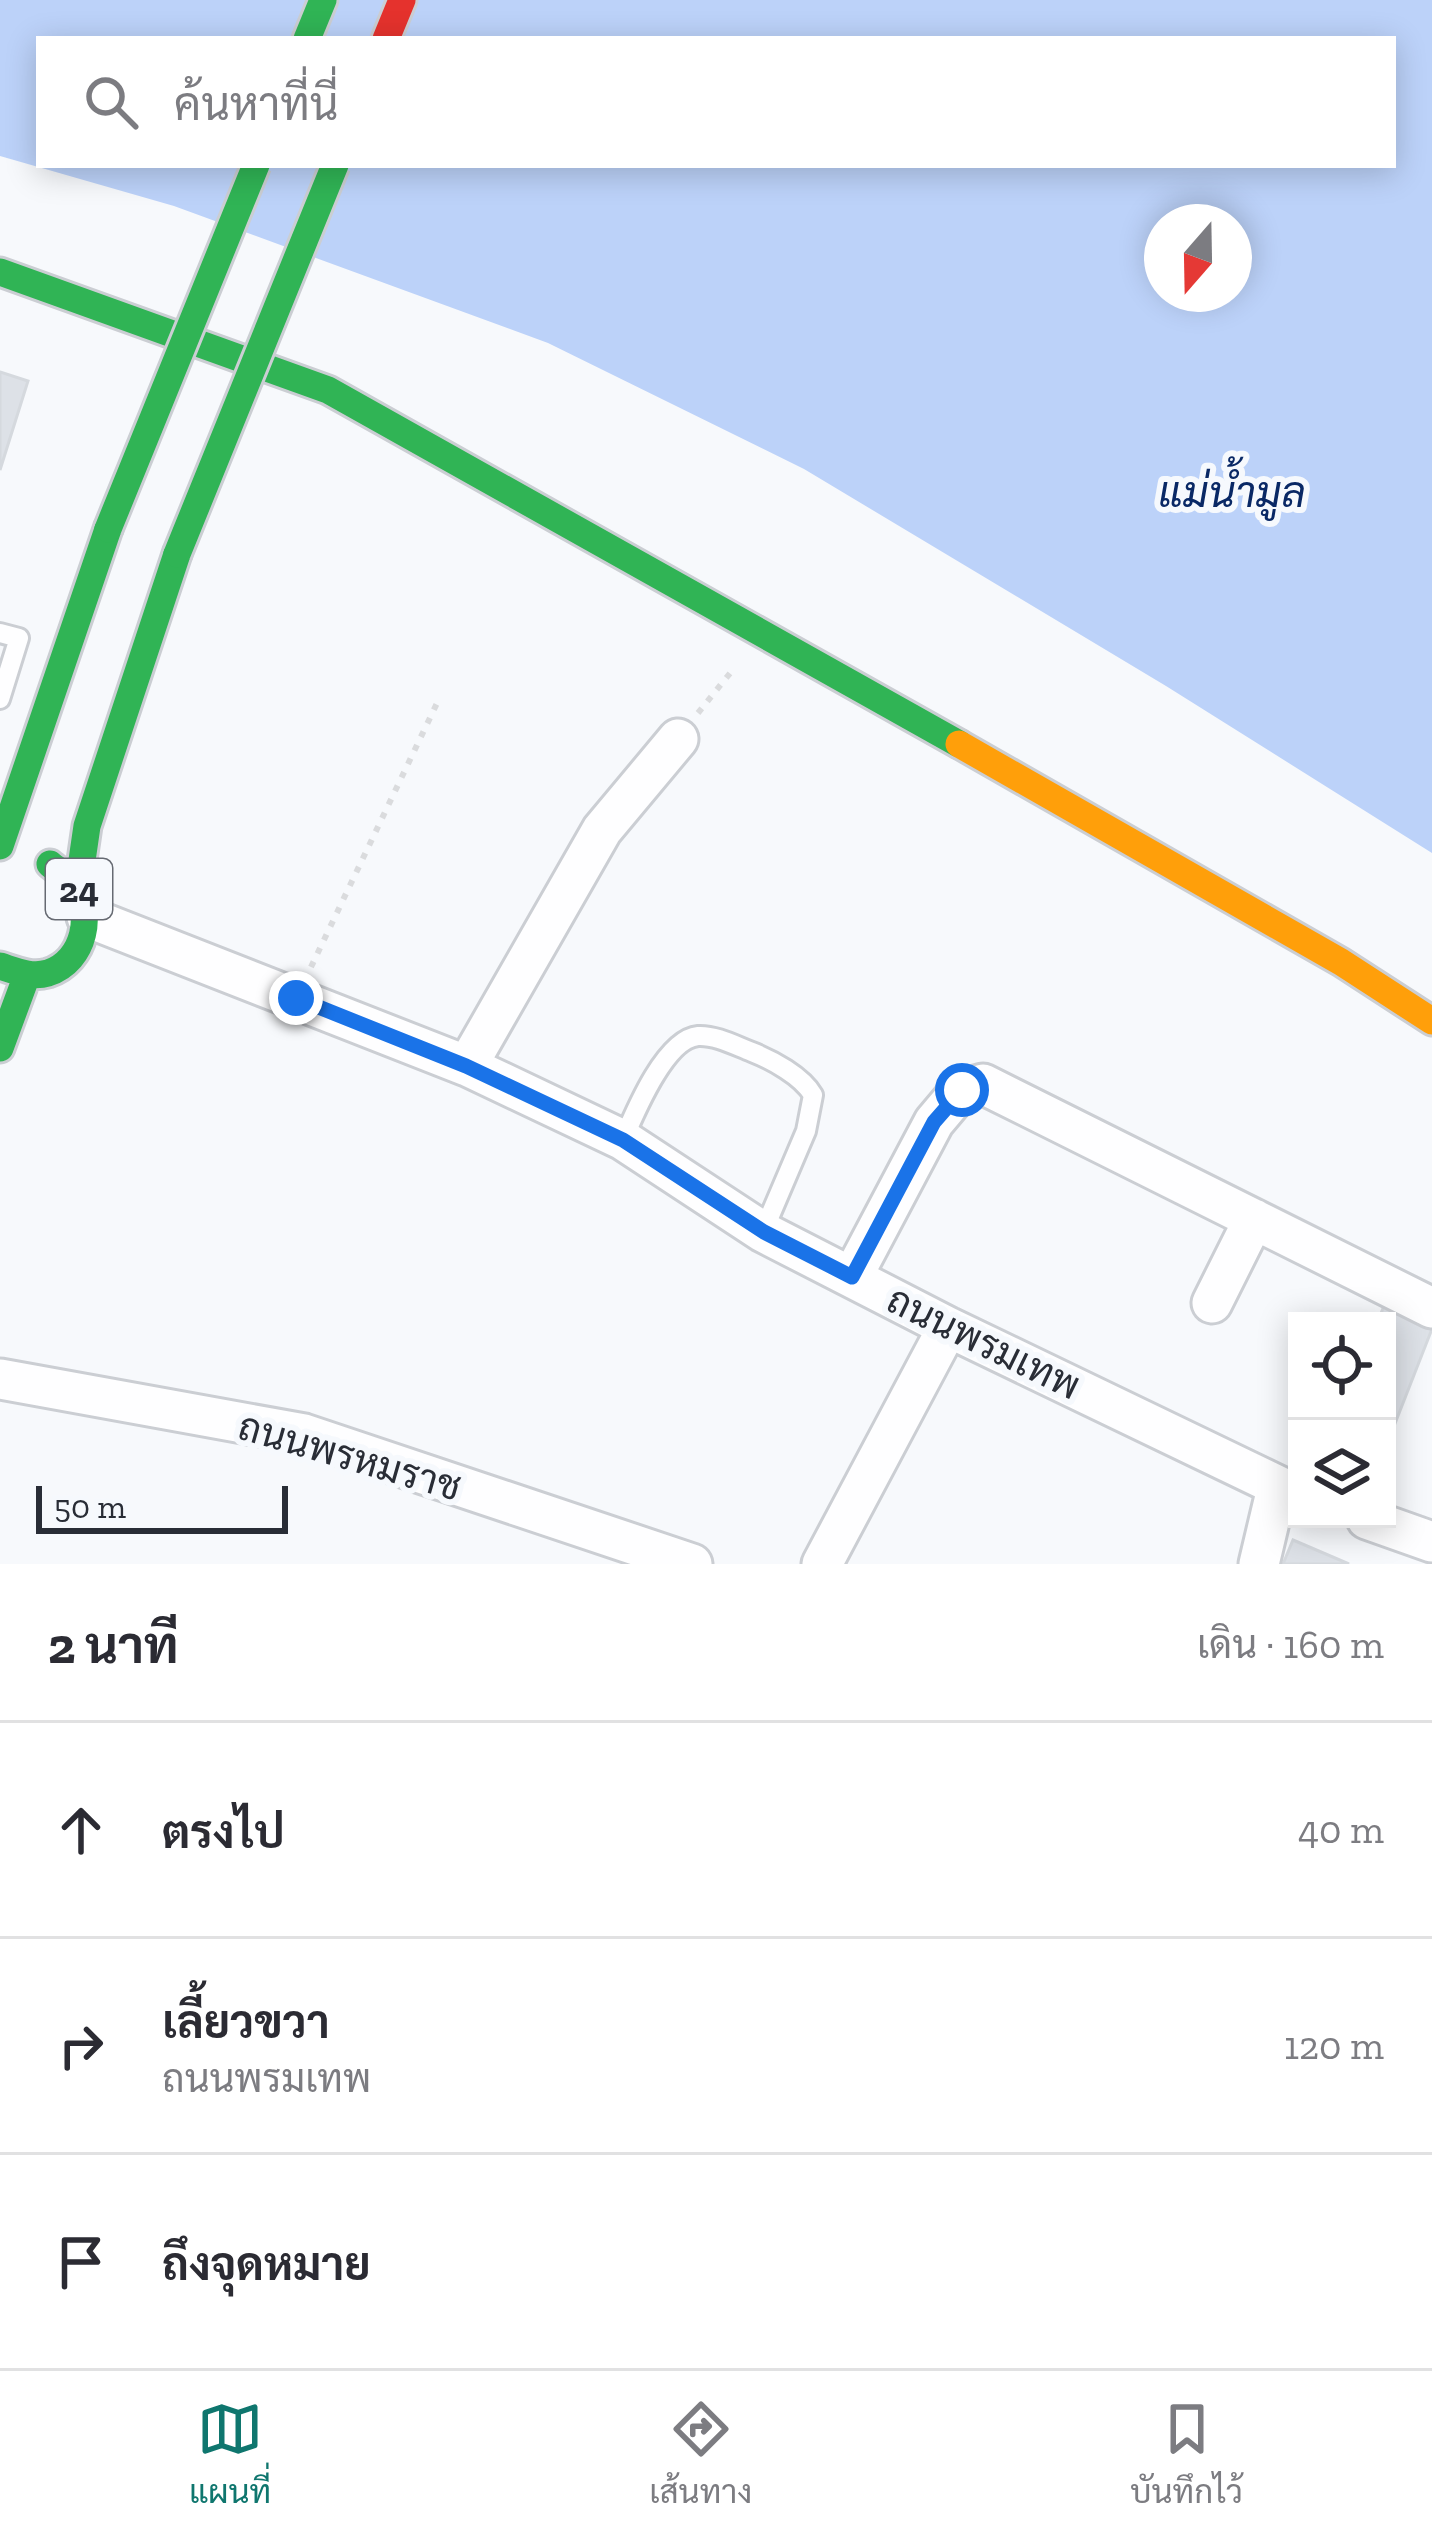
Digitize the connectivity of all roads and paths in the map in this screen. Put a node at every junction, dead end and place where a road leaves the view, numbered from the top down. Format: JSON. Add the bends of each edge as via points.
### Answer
{"nodes":[{"id":1,"x":323,"y":0,"type":"edge"},
{"id":2,"x":402,"y":0,"type":"edge"},
{"id":3,"x":308,"y":36,"type":"edge"},
{"id":4,"x":387,"y":36,"type":"edge"},
{"id":5,"x":255,"y":168,"type":"edge"},
{"id":6,"x":334,"y":168,"type":"edge"},
{"id":7,"x":0,"y":272,"type":"edge"},
{"id":8,"x":764,"y":632,"type":"junction"},
{"id":9,"x":0,"y":633,"type":"edge"},
{"id":10,"x":0,"y":699,"type":"edge"},
{"id":11,"x":439,"y":699,"type":"dead end"},
{"id":12,"x":678,"y":739,"type":"joint"},
{"id":13,"x":0,"y":846,"type":"edge"},
{"id":14,"x":0,"y":870,"type":"edge"},
{"id":15,"x":82,"y":903,"type":"junction"},
{"id":16,"x":14,"y":970,"type":"edge"},
{"id":17,"x":296,"y":998,"type":"junction"},
{"id":18,"x":1432,"y":1021,"type":"edge"},
{"id":19,"x":0,"y":1048,"type":"edge"},
{"id":20,"x":466,"y":1066,"type":"junction"},
{"id":21,"x":623,"y":1140,"type":"junction"},
{"id":22,"x":1254,"y":1220,"type":"junction"},
{"id":23,"x":764,"y":1232,"type":"junction"},
{"id":24,"x":852,"y":1277,"type":"junction"},
{"id":25,"x":1212,"y":1304,"type":"dead end"},
{"id":26,"x":1432,"y":1308,"type":"edge"},
{"id":27,"x":948,"y":1327,"type":"junction"},
{"id":28,"x":0,"y":1379,"type":"edge"},
{"id":29,"x":1287,"y":1491,"type":"edge"},
{"id":30,"x":1396,"y":1527,"type":"edge"},
{"id":31,"x":1430,"y":1536,"type":"edge"},
{"id":32,"x":692,"y":1564,"type":"edge"},
{"id":33,"x":822,"y":1564,"type":"edge"},
{"id":34,"x":1259,"y":1564,"type":"edge"}],
"edges":[{"from":1,"to":3,"type":"main road"},
{"from":2,"to":4,"type":"main road"},
{"from":5,"to":13,"type":"main road","bridge":true,"via":[[108,530]]},
{"from":6,"to":15,"type":"main road","bridge":true,"via":[[177,554],[88,826]]},
{"from":7,"to":8,"type":"main road","via":[[328,390]]},
{"from":8,"to":12,"type":"path"},
{"from":8,"to":18,"type":"main road"},
{"from":9,"to":10,"type":"lane","via":[[19,638]]},
{"from":11,"to":17,"type":"path"},
{"from":12,"to":20,"type":"street","via":[[602,830]]},
{"from":14,"to":15,"type":"main road","number":"24","via":[[49,864],[66,874]]},
{"from":15,"to":16,"type":"main road","number":"24","via":[[80,946],[70,958],[44,973]]},
{"from":15,"to":17,"type":"street","name":"ถนนพรมเทพ","via":[[167,952]]},
{"from":16,"to":19,"type":"main road","number":"24"},
{"from":17,"to":20,"type":"street","name":"ถนนพรมเทพ"},
{"from":20,"to":21,"type":"street","name":"ถนนพรมเทพ"},
{"from":21,"to":23,"type":"street","name":"ถนนพรมเทพ"},
{"from":21,"to":23,"type":"lane","via":[[680,1042],[705,1036],[765,1057],[813,1095]]},
{"from":22,"to":24,"type":"street","via":[[983,1084],[962,1090],[934,1122]]},
{"from":22,"to":25,"type":"street"},
{"from":22,"to":26,"type":"street"},
{"from":23,"to":24,"type":"street","name":"ถนนพรมเทพ"},
{"from":24,"to":27,"type":"street","name":"ถนนพรมเทพ"},
{"from":27,"to":29,"type":"street","name":"ถนนพรมเทพ"},
{"from":27,"to":33,"type":"street"},
{"from":28,"to":32,"type":"street","name":"ถนนพรหมราช","via":[[304,1434]]},
{"from":29,"to":34,"type":"street"},
{"from":30,"to":31,"type":"street"}]}
